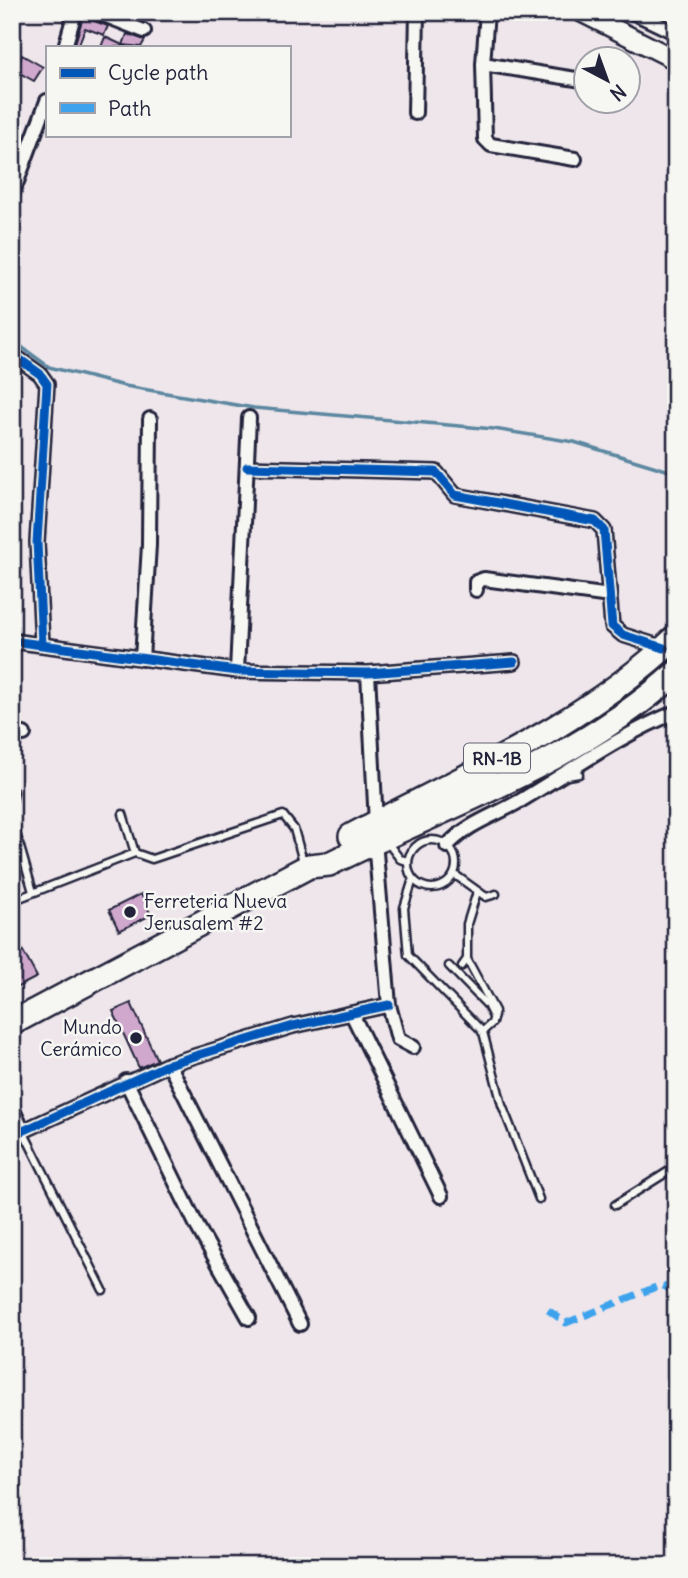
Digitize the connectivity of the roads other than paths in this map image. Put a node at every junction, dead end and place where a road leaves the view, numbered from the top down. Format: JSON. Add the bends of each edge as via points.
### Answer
{"nodes":[{"id":1,"x":75,"y":12,"type":"edge"},
{"id":2,"x":96,"y":12,"type":"edge"},
{"id":3,"x":417,"y":12,"type":"edge"},
{"id":4,"x":487,"y":12,"type":"edge"},
{"id":5,"x":581,"y":12,"type":"edge"},
{"id":6,"x":632,"y":12,"type":"edge"},
{"id":7,"x":665,"y":12,"type":"edge"},
{"id":8,"x":658,"y":24,"type":"junction"},
{"id":9,"x":144,"y":31,"type":"dead end"},
{"id":10,"x":676,"y":33,"type":"edge"},
{"id":11,"x":65,"y":46,"type":"edge"},
{"id":12,"x":676,"y":60,"type":"edge"},
{"id":13,"x":484,"y":64,"type":"junction"},
{"id":14,"x":572,"y":78,"type":"edge"},
{"id":15,"x":46,"y":104,"type":"edge"},
{"id":16,"x":415,"y":113,"type":"dead end"},
{"id":17,"x":575,"y":159,"type":"dead end"},
{"id":18,"x":12,"y":195,"type":"edge"},
{"id":19,"x":12,"y":354,"type":"edge"},
{"id":20,"x":249,"y":418,"type":"dead end"},
{"id":21,"x":150,"y":419,"type":"dead end"},
{"id":22,"x":247,"y":467,"type":"junction"},
{"id":23,"x":476,"y":590,"type":"dead end"},
{"id":24,"x":610,"y":596,"type":"junction"},
{"id":25,"x":12,"y":641,"type":"edge"},
{"id":26,"x":670,"y":642,"type":"edge"},
{"id":27,"x":42,"y":644,"type":"junction"},
{"id":28,"x":142,"y":659,"type":"junction"},
{"id":29,"x":514,"y":663,"type":"dead end"},
{"id":30,"x":237,"y":671,"type":"junction"},
{"id":31,"x":368,"y":673,"type":"junction"},
{"id":32,"x":676,"y":673,"type":"edge"},
{"id":33,"x":676,"y":712,"type":"edge"},
{"id":34,"x":579,"y":774,"type":"dead end"},
{"id":35,"x":555,"y":779,"type":"junction"},
{"id":36,"x":14,"y":792,"type":"dead end"},
{"id":37,"x":12,"y":802,"type":"edge"},
{"id":38,"x":447,"y":811,"type":"junction"},
{"id":39,"x":123,"y":814,"type":"dead end"},
{"id":40,"x":12,"y":819,"type":"edge"},
{"id":41,"x":463,"y":829,"type":"junction"},
{"id":42,"x":378,"y":833,"type":"junction"},
{"id":43,"x":447,"y":846,"type":"junction"},
{"id":44,"x":135,"y":853,"type":"junction"},
{"id":45,"x":408,"y":861,"type":"junction"},
{"id":46,"x":307,"y":867,"type":"junction"},
{"id":47,"x":454,"y":874,"type":"junction"},
{"id":48,"x":413,"y":879,"type":"junction"},
{"id":49,"x":33,"y":892,"type":"junction"},
{"id":50,"x":477,"y":892,"type":"junction"},
{"id":51,"x":496,"y":894,"type":"dead end"},
{"id":52,"x":12,"y":901,"type":"edge"},
{"id":53,"x":467,"y":959,"type":"junction"},
{"id":54,"x":449,"y":966,"type":"dead end"},
{"id":55,"x":462,"y":966,"type":"dead end"},
{"id":56,"x":389,"y":1005,"type":"junction"},
{"id":57,"x":352,"y":1014,"type":"junction"},
{"id":58,"x":493,"y":1019,"type":"junction"},
{"id":59,"x":12,"y":1023,"type":"edge"},
{"id":60,"x":482,"y":1032,"type":"junction"},
{"id":61,"x":413,"y":1047,"type":"dead end"},
{"id":62,"x":169,"y":1064,"type":"junction"},
{"id":63,"x":126,"y":1081,"type":"junction"},
{"id":64,"x":12,"y":1108,"type":"edge"},
{"id":65,"x":17,"y":1133,"type":"edge"},
{"id":66,"x":675,"y":1164,"type":"edge"},
{"id":67,"x":441,"y":1196,"type":"dead end"},
{"id":68,"x":539,"y":1199,"type":"dead end"},
{"id":69,"x":615,"y":1205,"type":"dead end"},
{"id":70,"x":103,"y":1290,"type":"dead end"},
{"id":71,"x":249,"y":1318,"type":"dead end"},
{"id":72,"x":300,"y":1324,"type":"dead end"}],
"edges":[{"from":1,"to":11,"type":"street"},
{"from":2,"to":9,"type":"street"},
{"from":3,"to":16,"type":"street"},
{"from":4,"to":13,"type":"street"},
{"from":5,"to":12,"type":"street"},
{"from":6,"to":8,"type":"street"},
{"from":7,"to":8,"type":"street"},
{"from":8,"to":10,"type":"street"},
{"from":13,"to":14,"type":"street"},
{"from":13,"to":17,"type":"street","via":[[484,136],[488,143]]},
{"from":15,"to":18,"type":"street"},
{"from":19,"to":27,"type":"street","via":[[47,384],[37,542]]},
{"from":20,"to":22,"type":"street"},
{"from":21,"to":28,"type":"street"},
{"from":22,"to":24,"type":"street","via":[[436,472],[455,495],[595,521],[604,530]]},
{"from":22,"to":30,"type":"street"},
{"from":23,"to":24,"type":"street","via":[[476,582],[484,579]]},
{"from":24,"to":26,"type":"street","via":[[614,630]]},
{"from":25,"to":27,"type":"street"},
{"from":26,"to":42,"type":"highway","number":"RN-1B","via":[[621,685]]},
{"from":27,"to":28,"type":"street"},
{"from":28,"to":30,"type":"street"},
{"from":29,"to":31,"type":"street"},
{"from":30,"to":31,"type":"street"},
{"from":31,"to":42,"type":"street"},
{"from":32,"to":38,"type":"highway","number":"RN-1B","via":[[593,734]]},
{"from":33,"to":35,"type":"street"},
{"from":34,"to":35,"type":"lane"},
{"from":35,"to":41,"type":"street"},
{"from":36,"to":37,"type":"lane"},
{"from":38,"to":41,"type":"street"},
{"from":38,"to":42,"type":"highway","number":"RN-1B"},
{"from":39,"to":44,"type":"lane"},
{"from":40,"to":49,"type":"lane"},
{"from":41,"to":43,"type":"street"},
{"from":42,"to":45,"type":"lane","via":[[400,859]]},
{"from":42,"to":46,"type":"highway","number":"RN-1B","via":[[329,864]]},
{"from":42,"to":56,"type":"street"},
{"from":43,"to":45,"type":"lane","via":[[424,842]]},
{"from":43,"to":47,"type":"lane","via":[[455,858]]},
{"from":44,"to":46,"type":"lane","via":[[159,859],[283,815],[294,829]]},
{"from":44,"to":49,"type":"lane"},
{"from":45,"to":48,"type":"lane"},
{"from":46,"to":59,"type":"highway","number":"RN-1B"},
{"from":47,"to":48,"type":"lane","via":[[435,888]]},
{"from":47,"to":50,"type":"lane"},
{"from":48,"to":60,"type":"lane","via":[[404,908],[408,955]]},
{"from":49,"to":52,"type":"lane"},
{"from":50,"to":51,"type":"lane","via":[[486,897]]},
{"from":50,"to":53,"type":"lane","via":[[467,924]]},
{"from":53,"to":55,"type":"lane"},
{"from":53,"to":58,"type":"lane","via":[[494,1006]]},
{"from":54,"to":58,"type":"lane","via":[[487,1005]]},
{"from":56,"to":57,"type":"street"},
{"from":56,"to":61,"type":"street","via":[[397,1037]]},
{"from":57,"to":62,"type":"street","via":[[293,1026]]},
{"from":57,"to":67,"type":"street"},
{"from":58,"to":60,"type":"lane"},
{"from":60,"to":68,"type":"lane","via":[[506,1116]]},
{"from":62,"to":63,"type":"street"},
{"from":62,"to":72,"type":"street"},
{"from":63,"to":65,"type":"street"},
{"from":63,"to":71,"type":"street","via":[[197,1226]]},
{"from":64,"to":65,"type":"street"},
{"from":65,"to":70,"type":"lane"},
{"from":66,"to":69,"type":"lane"}]}
